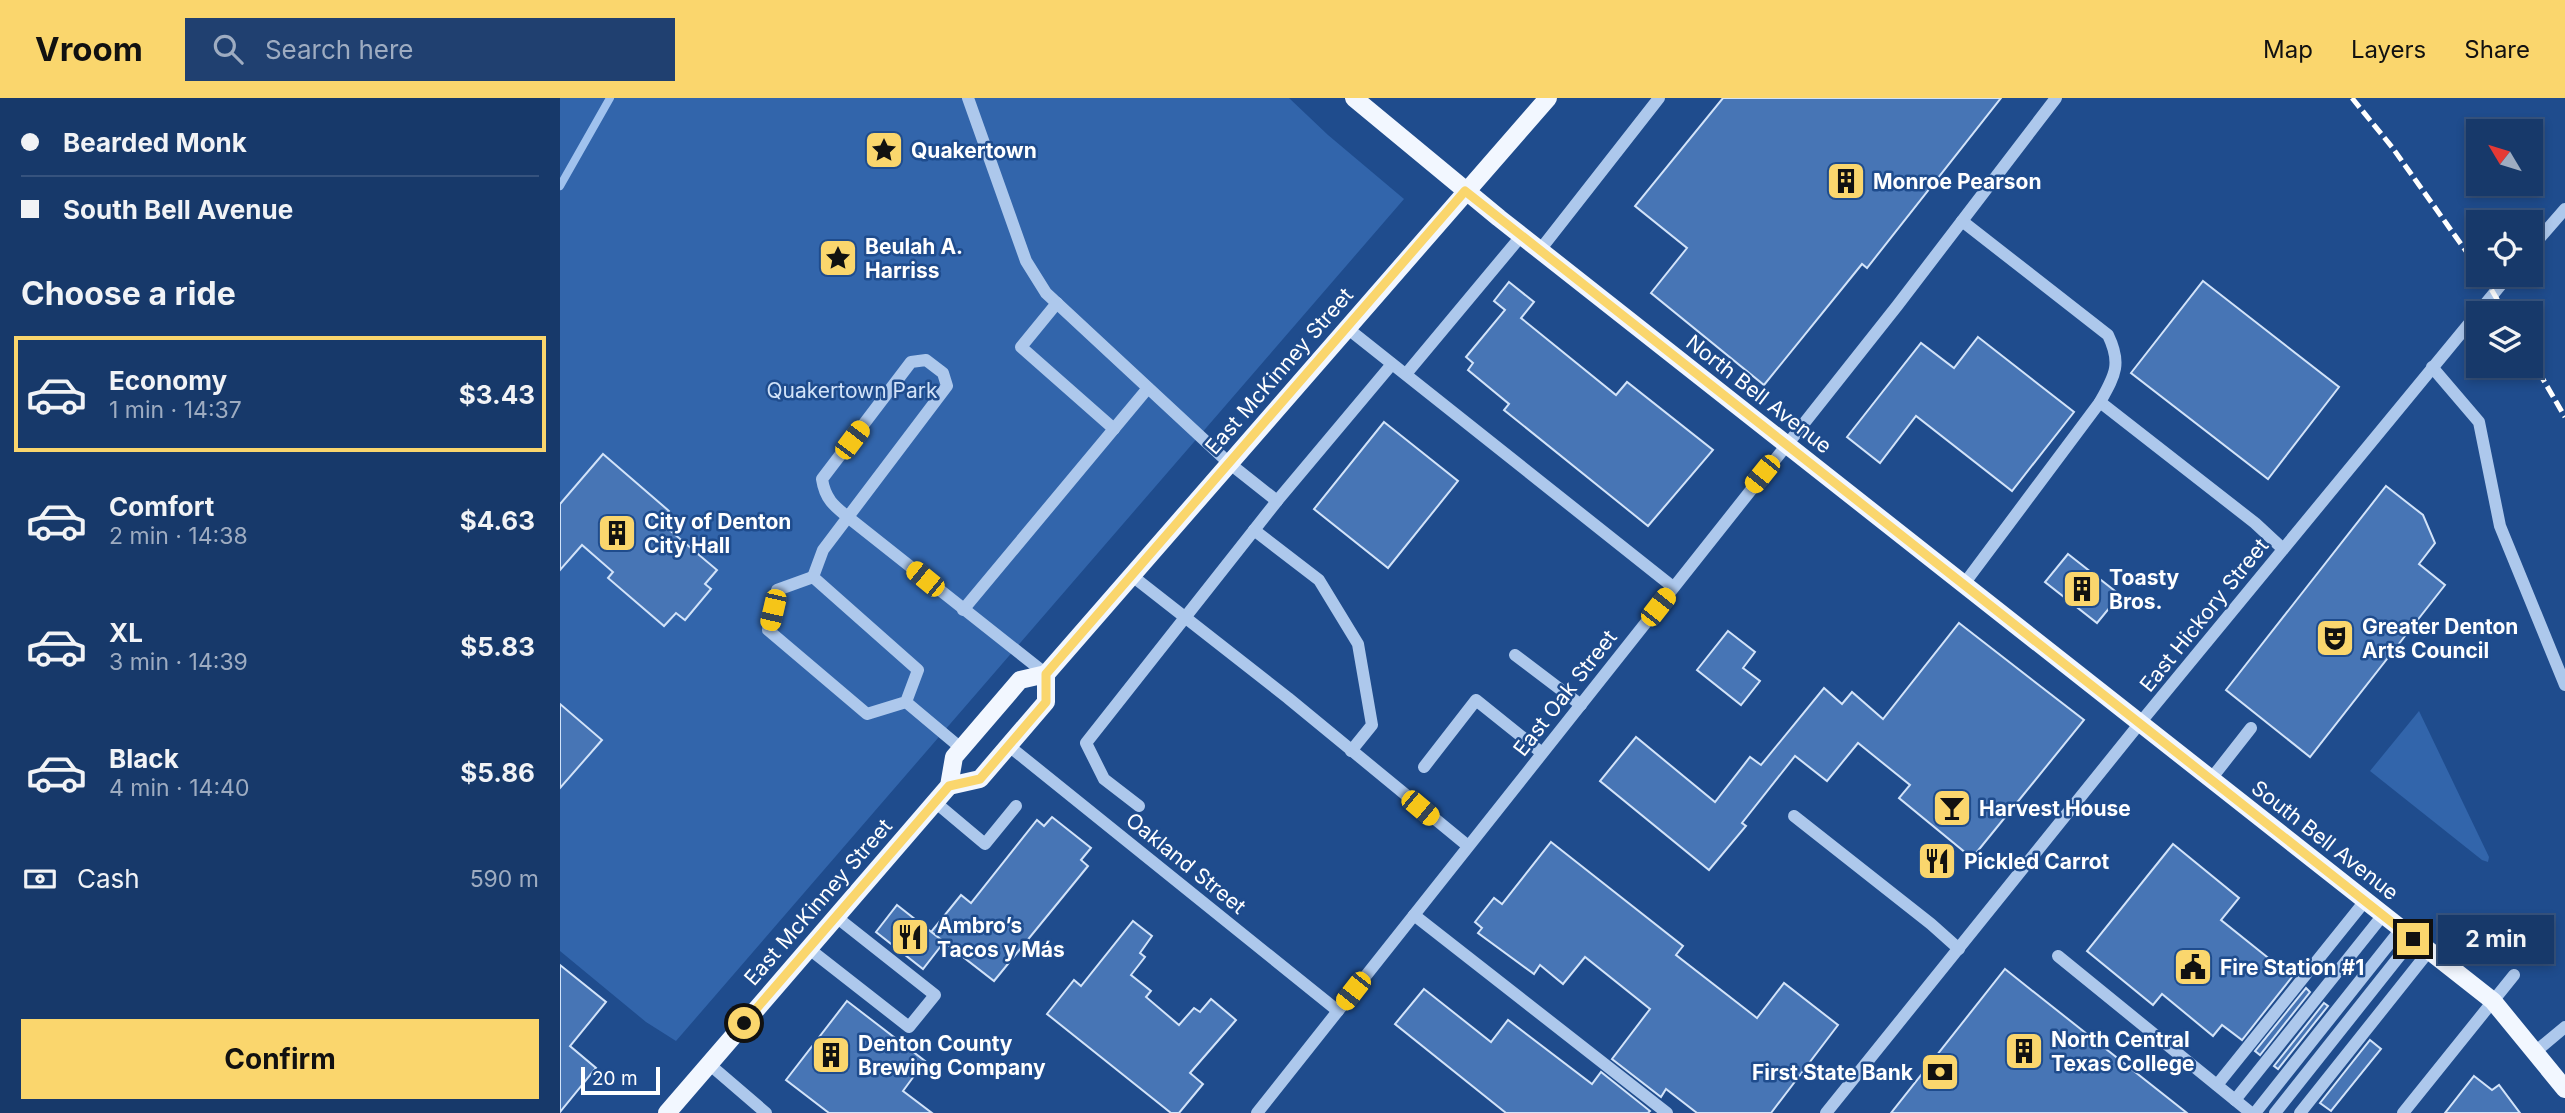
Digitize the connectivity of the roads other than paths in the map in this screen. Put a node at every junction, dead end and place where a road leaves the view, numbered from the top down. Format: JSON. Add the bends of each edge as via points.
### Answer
{"nodes":[{"id":1,"x":968,"y":98,"type":"edge"},
{"id":2,"x":1354,"y":98,"type":"edge"},
{"id":3,"x":1548,"y":98,"type":"edge"},
{"id":4,"x":1659,"y":98,"type":"edge"},
{"id":5,"x":2056,"y":98,"type":"edge"},
{"id":6,"x":1465,"y":191,"type":"junction"},
{"id":7,"x":2565,"y":209,"type":"edge"},
{"id":8,"x":1962,"y":220,"type":"junction"},
{"id":9,"x":2543,"y":234,"type":"edge"},
{"id":10,"x":1521,"y":235,"type":"junction"},
{"id":11,"x":1540,"y":250,"type":"junction"},
{"id":12,"x":2499,"y":287,"type":"edge"},
{"id":13,"x":1057,"y":303,"type":"junction"},
{"id":14,"x":1347,"y":328,"type":"junction"},
{"id":15,"x":1392,"y":364,"type":"junction"},
{"id":16,"x":2432,"y":367,"type":"junction"},
{"id":17,"x":1406,"y":374,"type":"junction"},
{"id":18,"x":1148,"y":388,"type":"junction"},
{"id":19,"x":2100,"y":402,"type":"junction"},
{"id":20,"x":1114,"y":429,"type":"junction"},
{"id":21,"x":1786,"y":445,"type":"junction"},
{"id":22,"x":1229,"y":463,"type":"junction"},
{"id":23,"x":1277,"y":501,"type":"junction"},
{"id":24,"x":849,"y":518,"type":"junction"},
{"id":25,"x":1254,"y":530,"type":"junction"},
{"id":26,"x":2283,"y":548,"type":"junction"},
{"id":27,"x":1131,"y":575,"type":"junction"},
{"id":28,"x":813,"y":577,"type":"junction"},
{"id":29,"x":1964,"y":584,"type":"junction"},
{"id":30,"x":1673,"y":587,"type":"junction"},
{"id":31,"x":963,"y":610,"type":"junction"},
{"id":32,"x":1185,"y":617,"type":"junction"},
{"id":33,"x":1515,"y":655,"type":"dead end"},
{"id":34,"x":1046,"y":674,"type":"junction"},
{"id":35,"x":2565,"y":685,"type":"edge"},
{"id":36,"x":906,"y":702,"type":"junction"},
{"id":37,"x":1581,"y":705,"type":"junction"},
{"id":38,"x":2140,"y":723,"type":"junction"},
{"id":39,"x":2250,"y":728,"type":"dead end"},
{"id":40,"x":1009,"y":746,"type":"junction"},
{"id":41,"x":962,"y":749,"type":"junction"},
{"id":42,"x":1351,"y":751,"type":"junction"},
{"id":43,"x":1542,"y":753,"type":"junction"},
{"id":44,"x":1424,"y":767,"type":"dead end"},
{"id":45,"x":2211,"y":779,"type":"junction"},
{"id":46,"x":949,"y":786,"type":"junction"},
{"id":47,"x":935,"y":802,"type":"junction"},
{"id":48,"x":1016,"y":806,"type":"dead end"},
{"id":49,"x":1139,"y":806,"type":"dead end"},
{"id":50,"x":1794,"y":816,"type":"dead end"},
{"id":51,"x":1468,"y":846,"type":"junction"},
{"id":52,"x":2365,"y":901,"type":"junction"},
{"id":53,"x":1414,"y":915,"type":"junction"},
{"id":54,"x":2383,"y":915,"type":"junction"},
{"id":55,"x":835,"y":916,"type":"junction"},
{"id":56,"x":2407,"y":934,"type":"junction"},
{"id":57,"x":808,"y":948,"type":"junction"},
{"id":58,"x":1959,"y":949,"type":"junction"},
{"id":59,"x":2429,"y":951,"type":"junction"},
{"id":60,"x":2058,"y":956,"type":"dead end"},
{"id":61,"x":2514,"y":975,"type":"dead end"},
{"id":62,"x":2493,"y":1001,"type":"junction"},
{"id":63,"x":1338,"y":1011,"type":"junction"},
{"id":64,"x":2565,"y":1027,"type":"edge"},
{"id":65,"x":2535,"y":1052,"type":"junction"},
{"id":66,"x":709,"y":1064,"type":"junction"},
{"id":67,"x":2217,"y":1085,"type":"junction"},
{"id":68,"x":2565,"y":1089,"type":"edge"},
{"id":69,"x":2235,"y":1100,"type":"junction"},
{"id":70,"x":667,"y":1113,"type":"edge"},
{"id":71,"x":766,"y":1113,"type":"edge"},
{"id":72,"x":1257,"y":1113,"type":"edge"},
{"id":73,"x":1667,"y":1113,"type":"edge"},
{"id":74,"x":1826,"y":1113,"type":"edge"},
{"id":75,"x":2253,"y":1113,"type":"edge"},
{"id":76,"x":2275,"y":1113,"type":"edge"},
{"id":77,"x":2300,"y":1113,"type":"edge"},
{"id":78,"x":2403,"y":1113,"type":"edge"}],
"edges":[{"from":1,"to":13,"type":"street","via":[[1026,261]]},
{"from":2,"to":6,"type":"main road","name":"North Bell Avenue"},
{"from":3,"to":6,"type":"main road","name":"East McKinney Street"},
{"from":4,"to":11,"type":"street"},
{"from":5,"to":8,"type":"street","name":"East Oak Street"},
{"from":6,"to":10,"type":"main road","name":"North Bell Avenue"},
{"from":6,"to":14,"type":"main road","name":"East McKinney Street"},
{"from":7,"to":9,"type":"street"},
{"from":8,"to":19,"type":"street","via":[[2108,335],[2116,353],[2115,374]]},
{"from":8,"to":21,"type":"street","name":"East Oak Street"},
{"from":10,"to":11,"type":"main road","name":"North Bell Avenue"},
{"from":10,"to":17,"type":"street"},
{"from":11,"to":21,"type":"main road","name":"North Bell Avenue"},
{"from":12,"to":16,"type":"street","name":"East Hickory Street"},
{"from":13,"to":18,"type":"street"},
{"from":13,"to":20,"type":"street","via":[[1021,347]]},
{"from":14,"to":15,"type":"street"},
{"from":14,"to":22,"type":"main road","name":"East McKinney Street"},
{"from":15,"to":17,"type":"street"},
{"from":15,"to":23,"type":"street"},
{"from":16,"to":26,"type":"street","name":"East Hickory Street"},
{"from":16,"to":35,"type":"street","via":[[2479,422],[2500,526]]},
{"from":17,"to":30,"type":"street"},
{"from":18,"to":20,"type":"street"},
{"from":18,"to":22,"type":"street"},
{"from":19,"to":26,"type":"street"},
{"from":19,"to":29,"type":"street"},
{"from":20,"to":31,"type":"street"},
{"from":21,"to":29,"type":"main road","name":"North Bell Avenue"},
{"from":21,"to":30,"type":"street","name":"East Oak Street"},
{"from":22,"to":23,"type":"street"},
{"from":22,"to":27,"type":"main road","name":"East McKinney Street"},
{"from":23,"to":25,"type":"street"},
{"from":24,"to":24,"type":"street","via":[[824,494],[822,479],[911,362],[926,360],[943,373],[947,386]]},
{"from":24,"to":28,"type":"street","via":[[823,550]]},
{"from":24,"to":31,"type":"street"},
{"from":25,"to":32,"type":"street"},
{"from":25,"to":42,"type":"street","via":[[1320,580],[1358,644],[1372,725]]},
{"from":26,"to":38,"type":"street","name":"East Hickory Street"},
{"from":27,"to":32,"type":"street"},
{"from":27,"to":34,"type":"main road","name":"East McKinney Street"},
{"from":28,"to":36,"type":"street","via":[[918,670]]},
{"from":28,"to":36,"type":"street","via":[[777,590],[768,630],[867,714]]},
{"from":29,"to":38,"type":"main road","name":"North Bell Avenue"},
{"from":30,"to":37,"type":"street","name":"East Oak Street"},
{"from":31,"to":34,"type":"street"},
{"from":32,"to":42,"type":"street"},
{"from":32,"to":49,"type":"street","via":[[1086,743],[1104,779]]},
{"from":33,"to":37,"type":"street"},
{"from":34,"to":40,"type":"main road","via":[[1046,702]]},
{"from":34,"to":41,"type":"main road","name":"East McKinney Street","via":[[1020,680]]},
{"from":36,"to":41,"type":"street"},
{"from":37,"to":43,"type":"street","name":"East Oak Street"},
{"from":38,"to":45,"type":"main road","name":"South Bell Avenue"},
{"from":38,"to":58,"type":"street","name":"East Hickory Street"},
{"from":39,"to":45,"type":"street"},
{"from":40,"to":46,"type":"main road","via":[[980,779]]},
{"from":40,"to":63,"type":"street","name":"Oakland Street"},
{"from":41,"to":46,"type":"main road","name":"East McKinney Street","via":[[954,757]]},
{"from":42,"to":51,"type":"street"},
{"from":43,"to":44,"type":"street","via":[[1476,700]]},
{"from":43,"to":51,"type":"street","name":"East Oak Street"},
{"from":45,"to":52,"type":"main road","name":"South Bell Avenue"},
{"from":46,"to":47,"type":"main road","name":"East McKinney Street"},
{"from":47,"to":48,"type":"street","via":[[985,844]]},
{"from":47,"to":55,"type":"main road","name":"East McKinney Street"},
{"from":50,"to":58,"type":"street"},
{"from":51,"to":53,"type":"street","name":"East Oak Street"},
{"from":52,"to":54,"type":"main road","name":"South Bell Avenue"},
{"from":52,"to":67,"type":"street"},
{"from":53,"to":63,"type":"street","name":"East Oak Street"},
{"from":53,"to":73,"type":"street"},
{"from":54,"to":56,"type":"main road","name":"South Bell Avenue"},
{"from":54,"to":69,"type":"street"},
{"from":55,"to":57,"type":"main road","name":"East McKinney Street"},
{"from":55,"to":57,"type":"street","via":[[935,995],[909,1027]]},
{"from":56,"to":59,"type":"main road","name":"South Bell Avenue"},
{"from":56,"to":75,"type":"street"},
{"from":56,"to":76,"type":"street"},
{"from":57,"to":66,"type":"main road","name":"East McKinney Street"},
{"from":58,"to":74,"type":"street","name":"East Hickory Street"},
{"from":59,"to":62,"type":"main road","name":"South Bell Avenue"},
{"from":59,"to":77,"type":"street"},
{"from":60,"to":67,"type":"street"},
{"from":61,"to":62,"type":"street"},
{"from":62,"to":65,"type":"main road","name":"South Bell Avenue"},
{"from":62,"to":78,"type":"street"},
{"from":63,"to":72,"type":"street","name":"East Oak Street"},
{"from":64,"to":65,"type":"street"},
{"from":65,"to":68,"type":"main road","name":"South Bell Avenue"},
{"from":66,"to":70,"type":"main road","name":"East McKinney Street"},
{"from":66,"to":71,"type":"street"},
{"from":67,"to":69,"type":"street"},
{"from":69,"to":75,"type":"street"}]}
